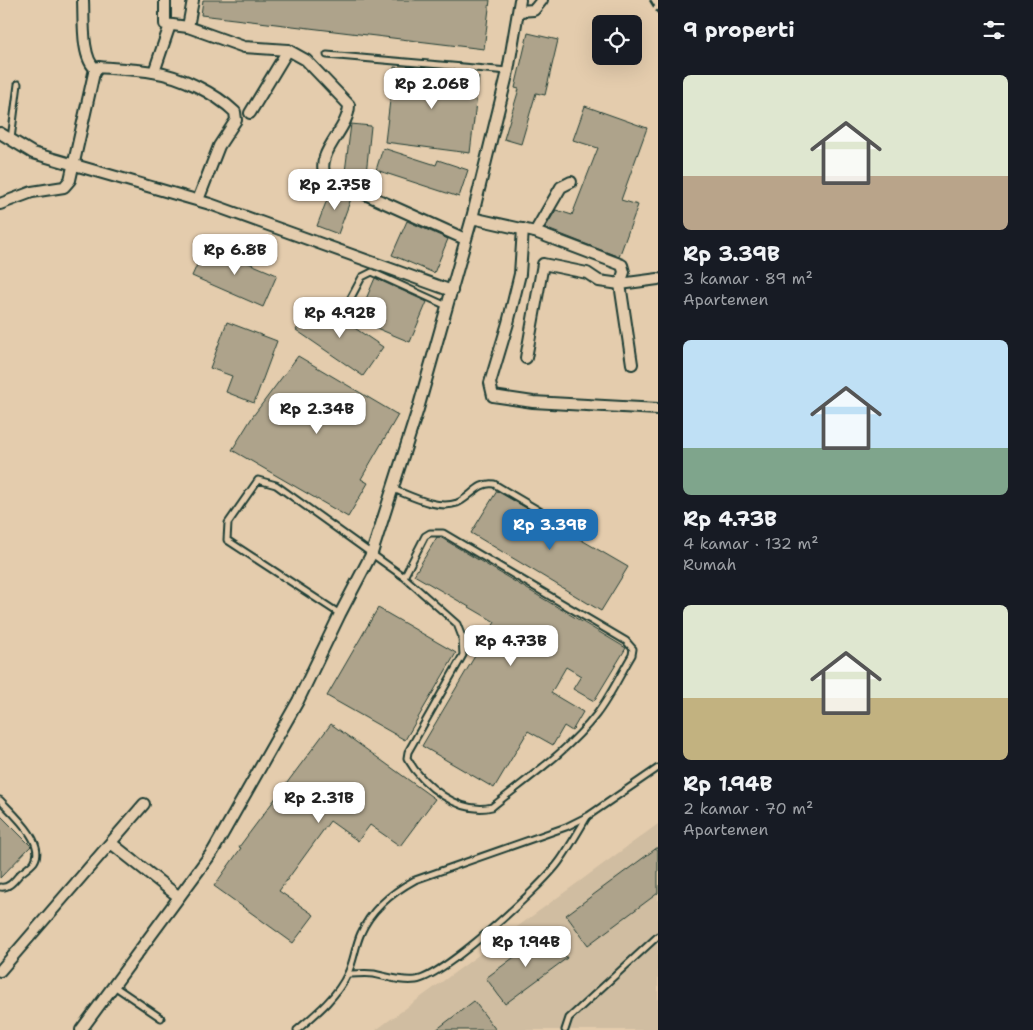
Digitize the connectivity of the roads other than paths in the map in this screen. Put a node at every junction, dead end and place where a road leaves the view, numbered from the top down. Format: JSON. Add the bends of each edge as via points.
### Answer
{"nodes":[{"id":1,"x":83,"y":0,"type":"edge"},
{"id":2,"x":165,"y":0,"type":"edge"},
{"id":3,"x":193,"y":0,"type":"edge"},
{"id":4,"x":542,"y":0,"type":"edge"},
{"id":5,"x":520,"y":5,"type":"edge"},
{"id":6,"x":170,"y":25,"type":"junction"},
{"id":7,"x":188,"y":27,"type":"junction"},
{"id":8,"x":288,"y":50,"type":"junction"},
{"id":9,"x":327,"y":55,"type":"dead end"},
{"id":10,"x":96,"y":69,"type":"junction"},
{"id":11,"x":508,"y":71,"type":"junction"},
{"id":12,"x":154,"y":72,"type":"junction"},
{"id":13,"x":18,"y":84,"type":"dead end"},
{"id":14,"x":250,"y":113,"type":"dead end"},
{"id":15,"x":0,"y":133,"type":"edge"},
{"id":16,"x":11,"y":139,"type":"junction"},
{"id":17,"x":74,"y":166,"type":"junction"},
{"id":18,"x":571,"y":182,"type":"dead end"},
{"id":19,"x":198,"y":200,"type":"junction"},
{"id":20,"x":0,"y":204,"type":"edge"},
{"id":21,"x":472,"y":218,"type":"junction"},
{"id":22,"x":523,"y":229,"type":"junction"},
{"id":23,"x":535,"y":232,"type":"junction"},
{"id":24,"x":465,"y":239,"type":"junction"},
{"id":25,"x":658,"y":280,"type":"edge"},
{"id":26,"x":620,"y":284,"type":"junction"},
{"id":27,"x":452,"y":291,"type":"junction"},
{"id":28,"x":347,"y":305,"type":"dead end"},
{"id":29,"x":448,"y":307,"type":"junction"},
{"id":30,"x":526,"y":358,"type":"dead end"},
{"id":31,"x":632,"y":364,"type":"dead end"},
{"id":32,"x":658,"y":409,"type":"edge"},
{"id":33,"x":392,"y":489,"type":"junction"},
{"id":34,"x":572,"y":530,"type":"dead end"},
{"id":35,"x":372,"y":553,"type":"junction"},
{"id":36,"x":404,"y":577,"type":"junction"},
{"id":37,"x":340,"y":614,"type":"junction"},
{"id":38,"x":658,"y":768,"type":"edge"},
{"id":39,"x":0,"y":800,"type":"edge"},
{"id":40,"x":144,"y":804,"type":"dead end"},
{"id":41,"x":588,"y":816,"type":"junction"},
{"id":42,"x":111,"y":843,"type":"junction"},
{"id":43,"x":0,"y":887,"type":"edge"},
{"id":44,"x":179,"y":897,"type":"junction"},
{"id":45,"x":658,"y":936,"type":"edge"},
{"id":46,"x":0,"y":971,"type":"edge"},
{"id":47,"x":348,"y":974,"type":"junction"},
{"id":48,"x":114,"y":986,"type":"junction"},
{"id":49,"x":161,"y":1018,"type":"dead end"},
{"id":50,"x":81,"y":1030,"type":"edge"},
{"id":51,"x":297,"y":1030,"type":"edge"},
{"id":52,"x":565,"y":1030,"type":"edge"}],
"edges":[{"from":1,"to":10,"type":"street","via":[[86,53],[89,63]]},
{"from":2,"to":6,"type":"street","via":[[164,21]]},
{"from":3,"to":7,"type":"street"},
{"from":4,"to":5,"type":"street","via":[[534,10]]},
{"from":5,"to":11,"type":"street"},
{"from":6,"to":7,"type":"street"},
{"from":6,"to":12,"type":"street"},
{"from":7,"to":8,"type":"street","via":[[244,46]]},
{"from":8,"to":14,"type":"street"},
{"from":8,"to":24,"type":"street","via":[[306,60],[350,105],[350,115],[326,156],[322,169],[326,176]]},
{"from":9,"to":11,"type":"lane"},
{"from":10,"to":12,"type":"street"},
{"from":10,"to":17,"type":"street"},
{"from":11,"to":21,"type":"street"},
{"from":12,"to":19,"type":"street","via":[[179,79],[210,94],[237,115],[219,146]]},
{"from":13,"to":16,"type":"lane"},
{"from":15,"to":16,"type":"street"},
{"from":16,"to":17,"type":"street","via":[[33,153]]},
{"from":17,"to":19,"type":"street"},
{"from":17,"to":20,"type":"street","via":[[64,187],[32,192]]},
{"from":18,"to":23,"type":"street","via":[[561,187]]},
{"from":19,"to":27,"type":"street"},
{"from":21,"to":22,"type":"street"},
{"from":21,"to":24,"type":"street"},
{"from":22,"to":23,"type":"street"},
{"from":22,"to":32,"type":"street","via":[[520,274],[490,383],[493,396],[533,402]]},
{"from":23,"to":26,"type":"street","via":[[622,265]]},
{"from":24,"to":27,"type":"street"},
{"from":25,"to":26,"type":"street"},
{"from":26,"to":30,"type":"street","via":[[543,264]]},
{"from":26,"to":31,"type":"street"},
{"from":27,"to":29,"type":"street"},
{"from":28,"to":29,"type":"lane","via":[[362,277],[372,272]]},
{"from":29,"to":33,"type":"street"},
{"from":33,"to":34,"type":"lane","via":[[443,504],[456,503],[479,487],[494,484]]},
{"from":33,"to":35,"type":"street"},
{"from":35,"to":36,"type":"lane"},
{"from":35,"to":37,"type":"street"},
{"from":35,"to":37,"type":"lane","via":[[276,485],[262,479],[258,480],[228,523],[225,535],[232,545]]},
{"from":36,"to":36,"type":"lane","via":[[425,536],[442,533],[626,641],[633,649],[632,656],[597,714],[562,751],[492,807],[479,810],[450,800],[431,785],[407,758],[463,656],[462,637],[457,624]]},
{"from":37,"to":44,"type":"street","via":[[298,701],[213,851]]},
{"from":38,"to":41,"type":"lane"},
{"from":39,"to":43,"type":"lane","via":[[30,833],[36,846],[34,862],[8,886]]},
{"from":40,"to":42,"type":"street"},
{"from":41,"to":47,"type":"lane","via":[[548,834],[415,880],[395,892],[376,911],[362,932]]},
{"from":41,"to":47,"type":"lane","via":[[559,862],[540,884],[435,974],[404,980],[372,974]]},
{"from":42,"to":44,"type":"street"},
{"from":42,"to":46,"type":"street"},
{"from":44,"to":48,"type":"street"},
{"from":45,"to":52,"type":"lane","via":[[568,1018]]},
{"from":47,"to":51,"type":"lane","via":[[324,1007]]},
{"from":48,"to":49,"type":"lane"},
{"from":48,"to":50,"type":"street"}]}
